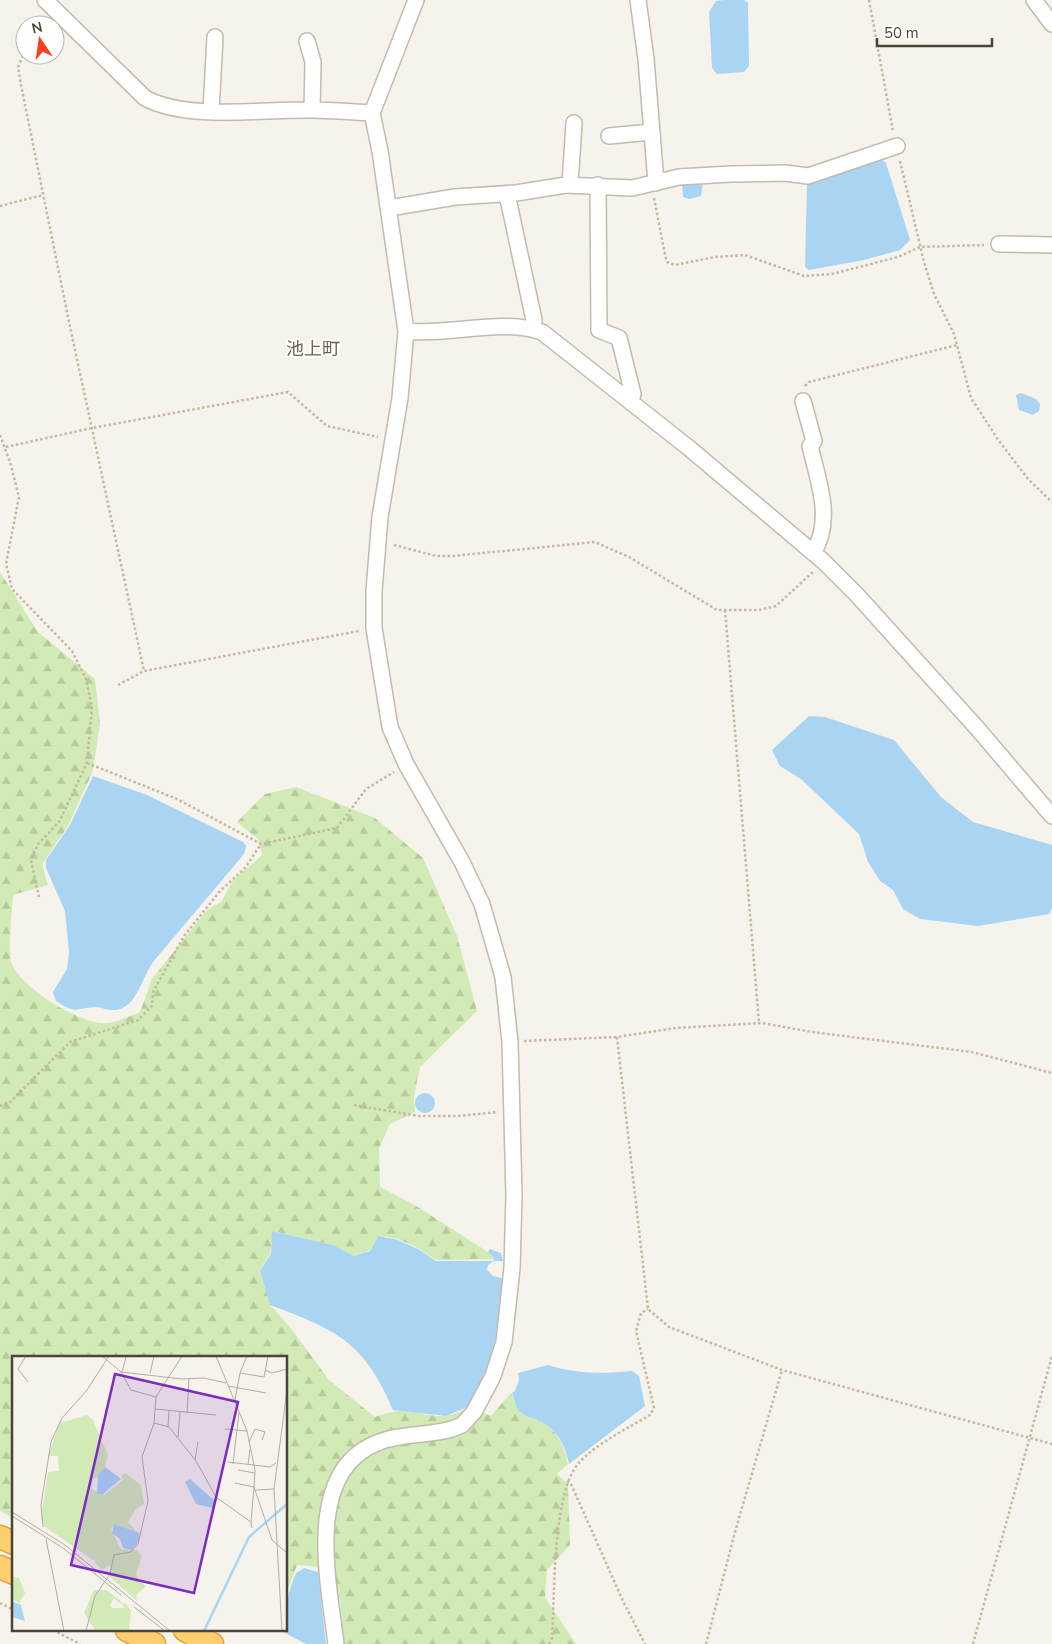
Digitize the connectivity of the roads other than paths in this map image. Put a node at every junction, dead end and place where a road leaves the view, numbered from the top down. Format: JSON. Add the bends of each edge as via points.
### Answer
{"nodes":[{"id":1,"x":46,"y":0,"type":"edge"},
{"id":2,"x":416,"y":0,"type":"edge"},
{"id":3,"x":638,"y":0,"type":"edge"},
{"id":4,"x":1034,"y":0,"type":"edge"},
{"id":5,"x":1052,"y":24,"type":"edge"},
{"id":6,"x":215,"y":37,"type":"dead end"},
{"id":7,"x":307,"y":41,"type":"dead end"},
{"id":8,"x":312,"y":110,"type":"junction"},
{"id":9,"x":212,"y":111,"type":"junction"},
{"id":10,"x":372,"y":113,"type":"junction"},
{"id":11,"x":574,"y":123,"type":"dead end"},
{"id":12,"x":651,"y":132,"type":"junction"},
{"id":13,"x":609,"y":136,"type":"dead end"},
{"id":14,"x":897,"y":146,"type":"road end"},
{"id":15,"x":653,"y":183,"type":"junction"},
{"id":16,"x":570,"y":185,"type":"junction"},
{"id":17,"x":598,"y":185,"type":"junction"},
{"id":18,"x":507,"y":194,"type":"junction"},
{"id":19,"x":389,"y":208,"type":"junction"},
{"id":20,"x":999,"y":244,"type":"road end"},
{"id":21,"x":1052,"y":245,"type":"edge"},
{"id":22,"x":533,"y":329,"type":"junction"},
{"id":23,"x":406,"y":331,"type":"junction"},
{"id":24,"x":630,"y":401,"type":"junction"},
{"id":25,"x":803,"y":401,"type":"road end"},
{"id":26,"x":818,"y":557,"type":"junction"},
{"id":27,"x":1052,"y":816,"type":"edge"},
{"id":28,"x":0,"y":1537,"type":"edge"},
{"id":29,"x":12,"y":1542,"type":"edge"},
{"id":30,"x":0,"y":1567,"type":"edge"},
{"id":31,"x":12,"y":1573,"type":"edge"},
{"id":32,"x":131,"y":1632,"type":"edge"},
{"id":33,"x":189,"y":1632,"type":"edge"},
{"id":34,"x":154,"y":1644,"type":"edge"},
{"id":35,"x":212,"y":1644,"type":"edge"},
{"id":36,"x":336,"y":1644,"type":"edge"}],
"edges":[{"from":1,"to":9,"type":"street","via":[[145,98],[175,110]]},
{"from":2,"to":10,"type":"street"},
{"from":3,"to":12,"type":"street"},
{"from":4,"to":5,"type":"street"},
{"from":6,"to":9,"type":"street"},
{"from":7,"to":8,"type":"street","via":[[313,62]]},
{"from":8,"to":9,"type":"street"},
{"from":8,"to":10,"type":"street"},
{"from":10,"to":19,"type":"street"},
{"from":11,"to":16,"type":"street"},
{"from":12,"to":13,"type":"street"},
{"from":12,"to":15,"type":"street"},
{"from":14,"to":15,"type":"street","via":[[808,176],[731,174],[679,177]]},
{"from":15,"to":17,"type":"street","via":[[632,188]]},
{"from":16,"to":17,"type":"street"},
{"from":16,"to":18,"type":"street"},
{"from":17,"to":24,"type":"street","via":[[599,330],[619,338],[633,394]]},
{"from":18,"to":19,"type":"street","via":[[455,197]]},
{"from":18,"to":22,"type":"street","via":[[534,320]]},
{"from":19,"to":23,"type":"street"},
{"from":20,"to":21,"type":"street"},
{"from":22,"to":23,"type":"street"},
{"from":22,"to":24,"type":"street","via":[[542,332]]},
{"from":23,"to":36,"type":"street","via":[[400,398],[378,540],[374,628],[390,727],[406,764],[482,904],[502,978],[510,1042],[514,1195],[512,1268],[504,1342],[496,1368],[474,1412],[462,1425],[439,1433],[377,1443],[355,1456],[335,1483],[325,1548]]},
{"from":24,"to":26,"type":"street"},
{"from":25,"to":26,"type":"street","via":[[814,441],[810,446],[825,510]]},
{"from":26,"to":27,"type":"street","via":[[857,595]]},
{"from":28,"to":29,"type":"highway"},
{"from":30,"to":31,"type":"highway"},
{"from":32,"to":34,"type":"highway"},
{"from":33,"to":35,"type":"highway"}]}
